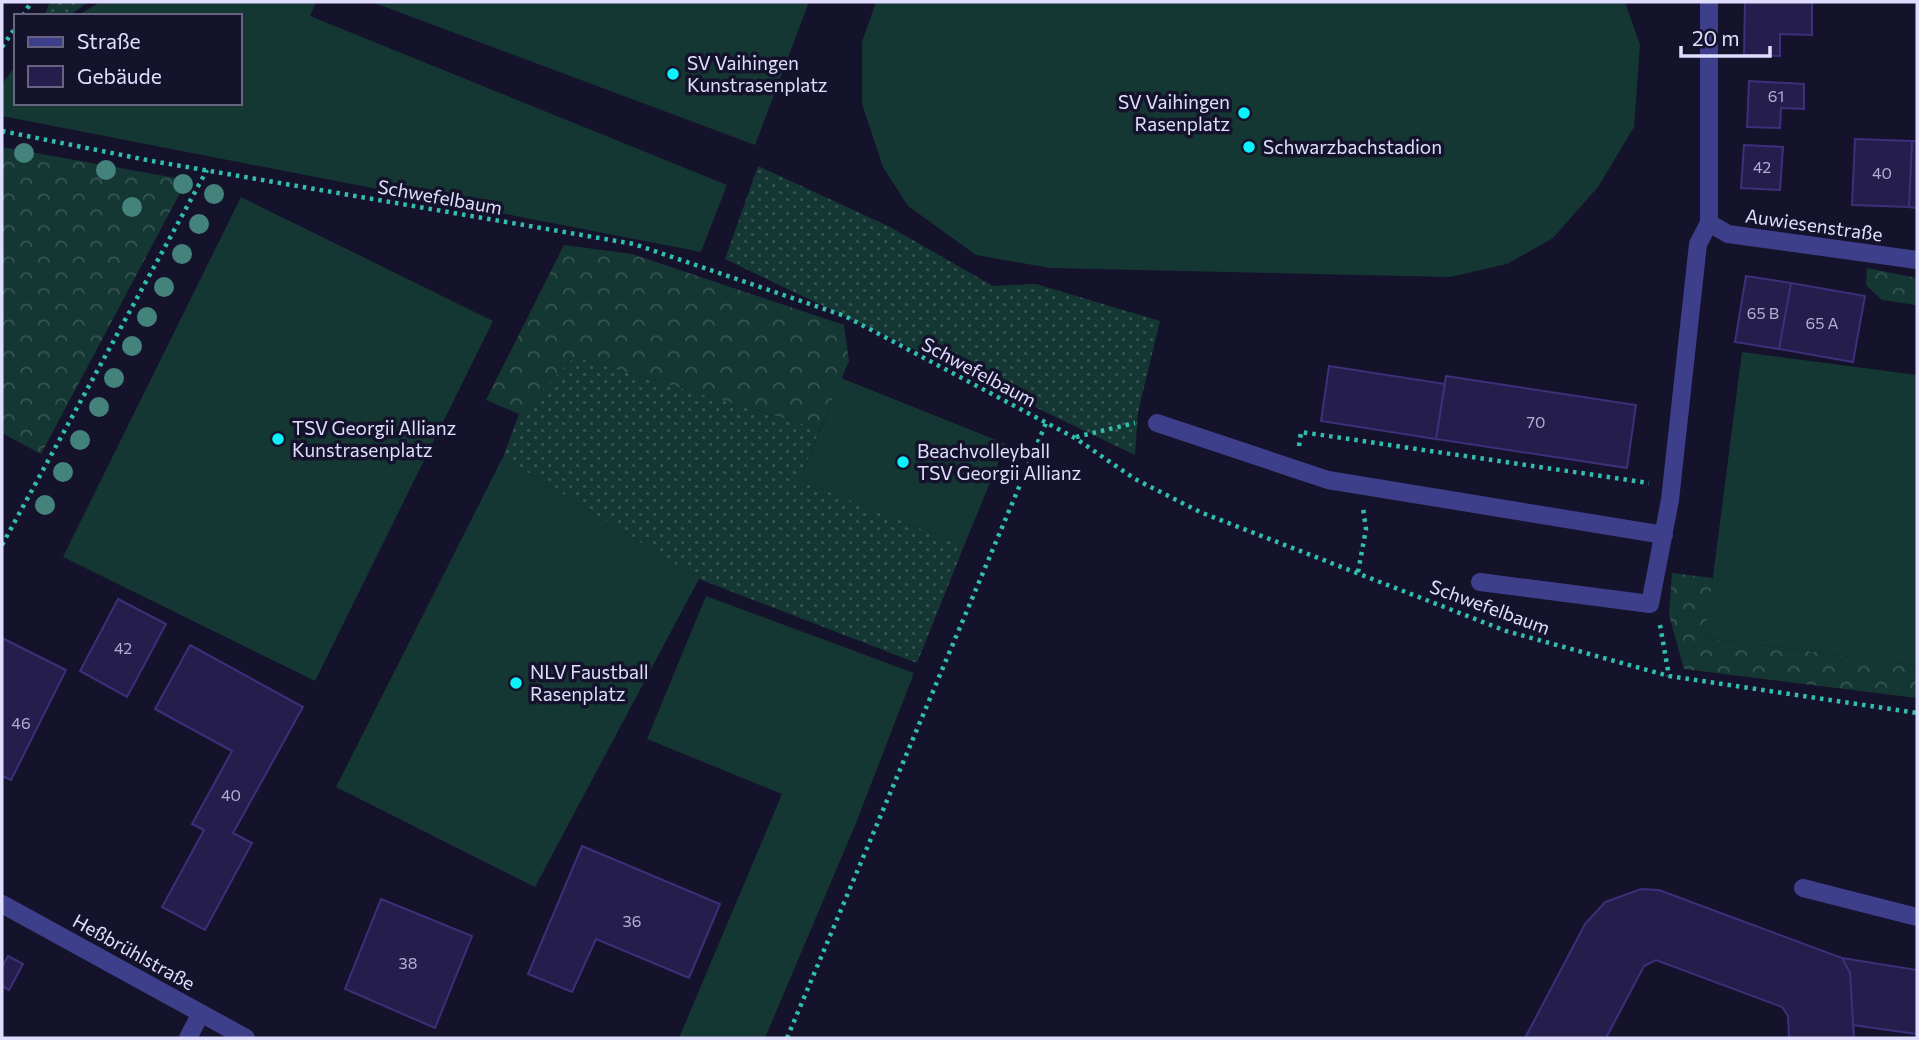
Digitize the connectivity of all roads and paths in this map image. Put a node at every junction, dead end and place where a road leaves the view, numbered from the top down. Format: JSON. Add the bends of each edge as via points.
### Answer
{"nodes":[{"id":1,"x":1709,"y":2,"type":"edge"},
{"id":2,"x":14,"y":30,"type":"edge"},
{"id":3,"x":2,"y":47,"type":"edge"},
{"id":4,"x":2,"y":131,"type":"edge"},
{"id":5,"x":207,"y":170,"type":"junction"},
{"id":6,"x":1709,"y":223,"type":"junction"},
{"id":7,"x":1917,"y":260,"type":"edge"},
{"id":8,"x":1046,"y":423,"type":"junction"},
{"id":9,"x":1157,"y":423,"type":"joint"},
{"id":10,"x":1075,"y":438,"type":"junction"},
{"id":11,"x":1297,"y":471,"type":"junction"},
{"id":12,"x":1672,"y":486,"type":"junction"},
{"id":13,"x":1361,"y":487,"type":"junction"},
{"id":14,"x":1664,"y":536,"type":"junction"},
{"id":15,"x":2,"y":545,"type":"edge"},
{"id":16,"x":1358,"y":572,"type":"junction"},
{"id":17,"x":1480,"y":582,"type":"dead end"},
{"id":18,"x":1650,"y":604,"type":"junction"},
{"id":19,"x":1669,"y":676,"type":"junction"},
{"id":20,"x":1917,"y":713,"type":"edge"},
{"id":21,"x":1803,"y":888,"type":"dead end"},
{"id":22,"x":2,"y":904,"type":"edge"},
{"id":23,"x":1917,"y":917,"type":"edge"},
{"id":24,"x":201,"y":1013,"type":"junction"},
{"id":25,"x":188,"y":1038,"type":"edge"},
{"id":26,"x":246,"y":1038,"type":"edge"},
{"id":27,"x":788,"y":1038,"type":"edge"}],
"edges":[{"from":1,"to":6,"type":"street"},
{"from":2,"to":3,"type":"path"},
{"from":4,"to":5,"type":"path","name":"Schwefelbaum"},
{"from":5,"to":8,"type":"path","name":"Schwefelbaum","via":[[634,244],[845,316]]},
{"from":5,"to":15,"type":"path"},
{"from":6,"to":7,"type":"street","name":"Auwiesenstraße","via":[[1728,234]]},
{"from":6,"to":12,"type":"street","via":[[1698,244]]},
{"from":8,"to":10,"type":"path","name":"Schwefelbaum"},
{"from":8,"to":27,"type":"path"},
{"from":9,"to":10,"type":"path","via":[[1133,423]]},
{"from":9,"to":11,"type":"street"},
{"from":10,"to":16,"type":"path","name":"Schwefelbaum","via":[[1135,480],[1200,512]]},
{"from":11,"to":12,"type":"path","via":[[1301,432]]},
{"from":11,"to":13,"type":"street"},
{"from":12,"to":14,"type":"street"},
{"from":13,"to":14,"type":"street"},
{"from":13,"to":16,"type":"path","via":[[1366,529]]},
{"from":14,"to":18,"type":"street"},
{"from":16,"to":19,"type":"path","name":"Schwefelbaum","via":[[1506,631]]},
{"from":17,"to":18,"type":"street"},
{"from":18,"to":19,"type":"path","via":[[1658,615]]},
{"from":19,"to":20,"type":"path","name":"Schwefelbaum"},
{"from":21,"to":23,"type":"street"},
{"from":22,"to":24,"type":"street","name":"Heßbrühlstraße"},
{"from":24,"to":25,"type":"street"},
{"from":24,"to":26,"type":"street","name":"Heßbrühlstraße"}]}
